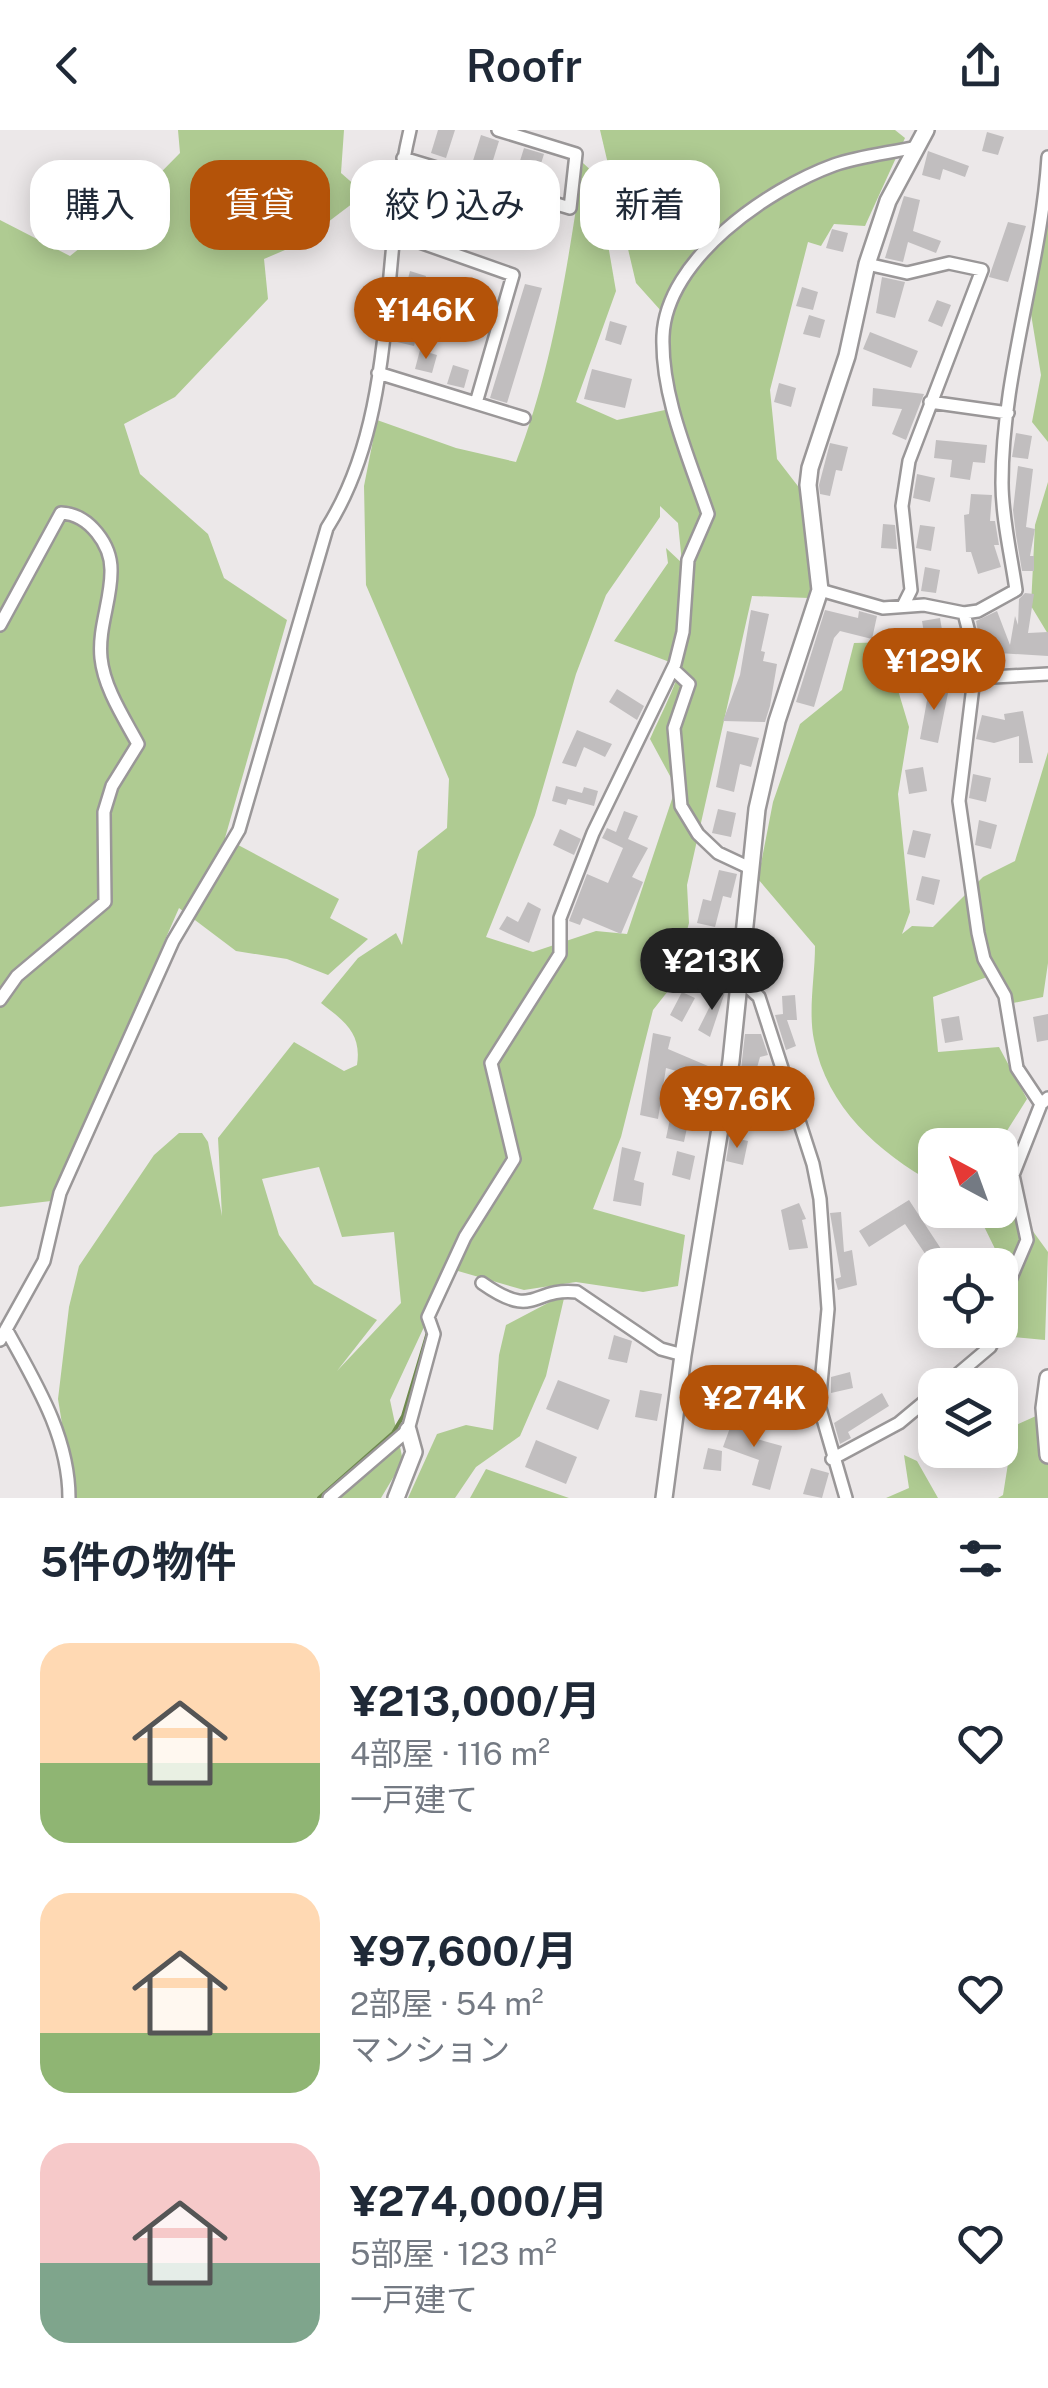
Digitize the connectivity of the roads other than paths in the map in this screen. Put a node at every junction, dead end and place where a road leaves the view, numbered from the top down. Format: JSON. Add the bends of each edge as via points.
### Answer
{"nodes":[{"id":1,"x":410,"y":130,"type":"edge"},
{"id":2,"x":498,"y":130,"type":"edge"},
{"id":3,"x":926,"y":130,"type":"edge"},
{"id":4,"x":916,"y":147,"type":"junction"},
{"id":5,"x":1048,"y":157,"type":"edge"},
{"id":6,"x":404,"y":158,"type":"joint"},
{"id":7,"x":1048,"y":173,"type":"edge"},
{"id":8,"x":392,"y":250,"type":"edge"},
{"id":9,"x":442,"y":250,"type":"edge"},
{"id":10,"x":867,"y":264,"type":"junction"},
{"id":11,"x":378,"y":373,"type":"junction"},
{"id":12,"x":930,"y":402,"type":"junction"},
{"id":13,"x":476,"y":403,"type":"junction"},
{"id":14,"x":1008,"y":413,"type":"junction"},
{"id":15,"x":524,"y":418,"type":"dead end"},
{"id":16,"x":820,"y":590,"type":"junction"},
{"id":17,"x":903,"y":606,"type":"junction"},
{"id":18,"x":964,"y":612,"type":"junction"},
{"id":19,"x":0,"y":625,"type":"edge"},
{"id":20,"x":673,"y":669,"type":"junction"},
{"id":21,"x":1048,"y":674,"type":"edge"},
{"id":22,"x":974,"y":678,"type":"junction"},
{"id":23,"x":750,"y":868,"type":"junction"},
{"id":24,"x":739,"y":979,"type":"junction"},
{"id":25,"x":0,"y":1000,"type":"edge"},
{"id":26,"x":1044,"y":1101,"type":"edge"},
{"id":27,"x":1018,"y":1262,"type":"edge"},
{"id":28,"x":482,"y":1283,"type":"dead end"},
{"id":29,"x":3,"y":1334,"type":"edge"},
{"id":30,"x":989,"y":1348,"type":"edge"},
{"id":31,"x":682,"y":1355,"type":"junction"},
{"id":32,"x":965,"y":1368,"type":"edge"},
{"id":33,"x":1048,"y":1378,"type":"edge"},
{"id":34,"x":918,"y":1407,"type":"edge"},
{"id":35,"x":408,"y":1430,"type":"junction"},
{"id":36,"x":1048,"y":1455,"type":"edge"},
{"id":37,"x":832,"y":1459,"type":"junction"},
{"id":38,"x":69,"y":1498,"type":"edge"},
{"id":39,"x":330,"y":1498,"type":"edge"},
{"id":40,"x":396,"y":1498,"type":"edge"},
{"id":41,"x":664,"y":1498,"type":"edge"},
{"id":42,"x":846,"y":1498,"type":"edge"}],
"edges":[{"from":1,"to":6,"type":"street"},
{"from":2,"to":6,"type":"street","via":[[576,154],[570,208]]},
{"from":3,"to":4,"type":"street"},
{"from":4,"to":10,"type":"street"},
{"from":4,"to":20,"type":"street","via":[[837,164],[754,206],[680,284],[663,339],[673,412],[708,514],[688,560],[684,632]]},
{"from":5,"to":7,"type":"street"},
{"from":7,"to":14,"type":"street"},
{"from":8,"to":11,"type":"street"},
{"from":9,"to":13,"type":"street","via":[[513,274]]},
{"from":10,"to":12,"type":"street","via":[[907,273],[949,263],[982,270]]},
{"from":10,"to":16,"type":"street","via":[[808,484]]},
{"from":11,"to":13,"type":"street"},
{"from":11,"to":29,"type":"street","via":[[351,490],[327,528],[239,830],[172,941],[60,1193],[44,1261]]},
{"from":12,"to":14,"type":"street"},
{"from":12,"to":17,"type":"street","via":[[902,506],[911,590]]},
{"from":13,"to":15,"type":"street"},
{"from":14,"to":18,"type":"street","via":[[1002,484],[1016,590]]},
{"from":16,"to":17,"type":"street","via":[[883,608]]},
{"from":16,"to":23,"type":"street","via":[[766,767]]},
{"from":17,"to":18,"type":"street"},
{"from":18,"to":22,"type":"street"},
{"from":19,"to":25,"type":"street","via":[[61,513],[86,520],[112,570],[101,661],[138,744],[104,812],[105,902],[17,976]]},
{"from":20,"to":23,"type":"street","via":[[689,684],[674,728],[681,806],[718,853]]},
{"from":20,"to":35,"type":"street","via":[[593,834],[560,918],[560,954],[491,1064],[514,1159],[465,1238],[428,1317],[434,1334]]},
{"from":21,"to":22,"type":"street"},
{"from":22,"to":26,"type":"street","via":[[959,801],[978,933],[1005,996],[1017,1068]]},
{"from":23,"to":24,"type":"street"},
{"from":24,"to":31,"type":"street"},
{"from":24,"to":37,"type":"street","via":[[759,997],[820,1199],[828,1310],[819,1405]]},
{"from":26,"to":27,"type":"street","via":[[1013,1175],[1027,1240]]},
{"from":28,"to":31,"type":"street","via":[[512,1301],[577,1292],[661,1349]]},
{"from":29,"to":38,"type":"street","via":[[46,1401],[68,1469]]},
{"from":30,"to":32,"type":"street"},
{"from":31,"to":41,"type":"street"},
{"from":33,"to":36,"type":"street"},
{"from":34,"to":37,"type":"street"},
{"from":35,"to":39,"type":"street"},
{"from":35,"to":40,"type":"street","via":[[414,1452]]},
{"from":37,"to":42,"type":"street"}]}
